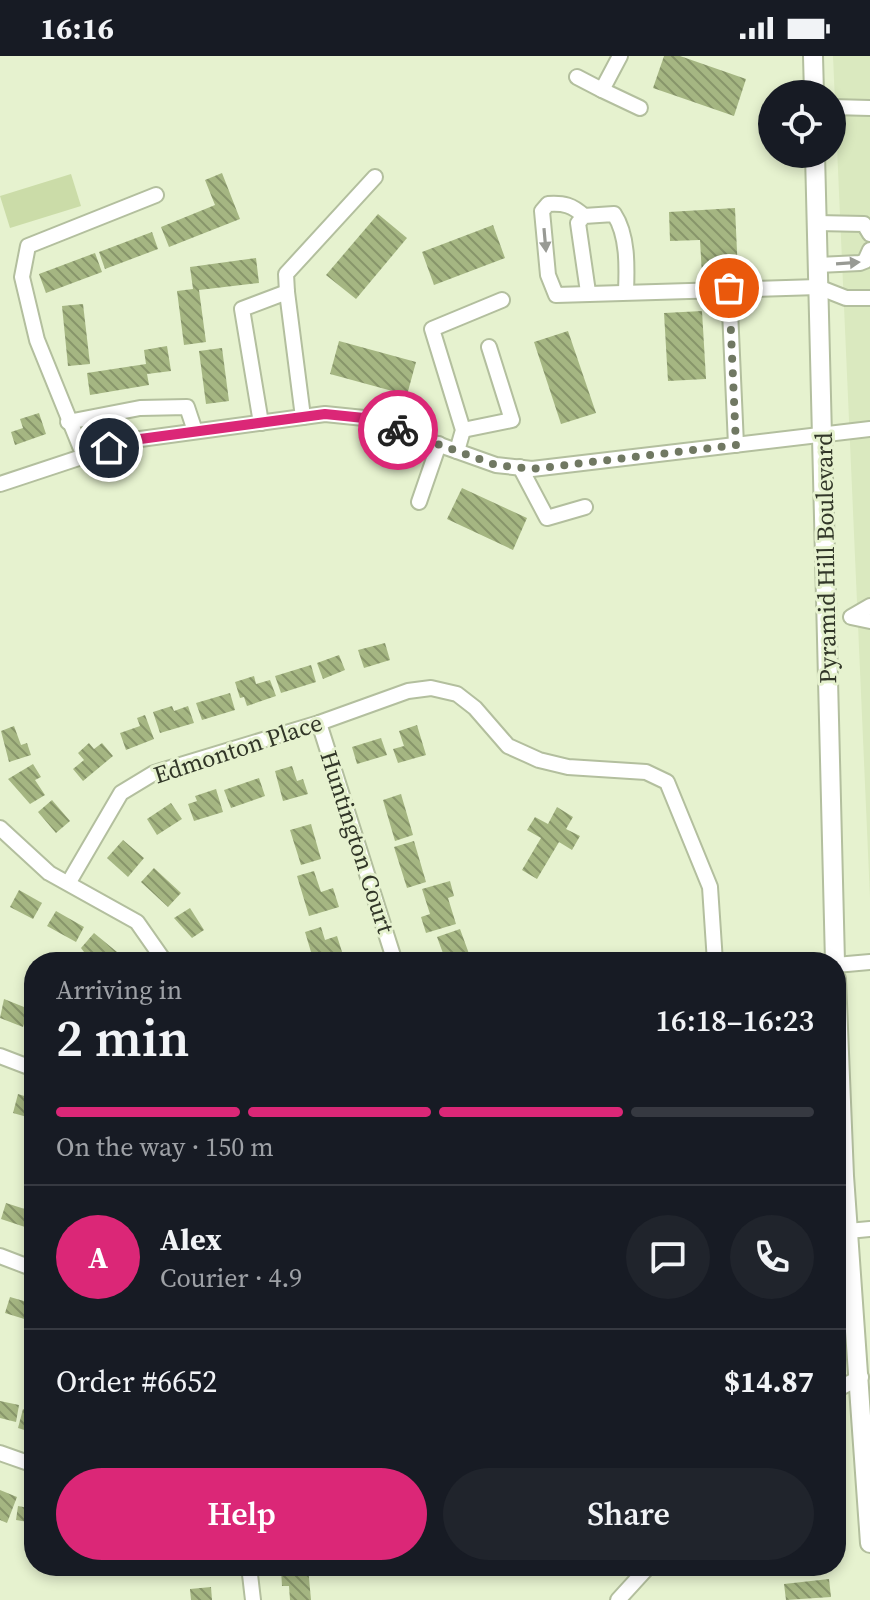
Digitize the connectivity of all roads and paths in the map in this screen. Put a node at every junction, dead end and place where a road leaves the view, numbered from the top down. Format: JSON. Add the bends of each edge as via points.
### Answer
{"nodes":[{"id":1,"x":620,"y":56,"type":"edge"},
{"id":2,"x":813,"y":56,"type":"edge"},
{"id":3,"x":577,"y":77,"type":"dead end"},
{"id":4,"x":814,"y":80,"type":"edge"},
{"id":5,"x":602,"y":90,"type":"junction"},
{"id":6,"x":846,"y":107,"type":"edge"},
{"id":7,"x":640,"y":108,"type":"dead end"},
{"id":8,"x":870,"y":108,"type":"edge"},
{"id":9,"x":815,"y":168,"type":"edge"},
{"id":10,"x":375,"y":177,"type":"dead end"},
{"id":11,"x":156,"y":195,"type":"dead end"},
{"id":12,"x":584,"y":216,"type":"junction"},
{"id":13,"x":817,"y":223,"type":"junction"},
{"id":14,"x":870,"y":234,"type":"edge"},
{"id":15,"x":870,"y":250,"type":"edge"},
{"id":16,"x":818,"y":265,"type":"junction"},
{"id":17,"x":818,"y":287,"type":"junction"},
{"id":18,"x":729,"y":288,"type":"junction"},
{"id":19,"x":287,"y":292,"type":"junction"},
{"id":20,"x":588,"y":292,"type":"junction"},
{"id":21,"x":626,"y":292,"type":"junction"},
{"id":22,"x":870,"y":298,"type":"edge"},
{"id":23,"x":502,"y":300,"type":"dead end"},
{"id":24,"x":489,"y":347,"type":"dead end"},
{"id":25,"x":303,"y":417,"type":"junction"},
{"id":26,"x":68,"y":422,"type":"junction"},
{"id":27,"x":261,"y":423,"type":"junction"},
{"id":28,"x":870,"y":429,"type":"edge"},
{"id":29,"x":463,"y":430,"type":"junction"},
{"id":30,"x":195,"y":431,"type":"junction"},
{"id":31,"x":823,"y":435,"type":"junction"},
{"id":32,"x":439,"y":444,"type":"junction"},
{"id":33,"x":736,"y":445,"type":"junction"},
{"id":34,"x":457,"y":451,"type":"junction"},
{"id":35,"x":84,"y":456,"type":"junction"},
{"id":36,"x":520,"y":467,"type":"junction"},
{"id":37,"x":0,"y":484,"type":"edge"},
{"id":38,"x":419,"y":502,"type":"dead end"},
{"id":39,"x":585,"y":507,"type":"dead end"},
{"id":40,"x":870,"y":606,"type":"edge"},
{"id":41,"x":851,"y":617,"type":"junction"},
{"id":42,"x":870,"y":621,"type":"edge"},
{"id":43,"x":827,"y":623,"type":"junction"},
{"id":44,"x":319,"y":723,"type":"junction"},
{"id":45,"x":0,"y":828,"type":"edge"},
{"id":46,"x":69,"y":882,"type":"junction"},
{"id":47,"x":158,"y":952,"type":"edge"},
{"id":48,"x":392,"y":952,"type":"edge"},
{"id":49,"x":714,"y":952,"type":"edge"},
{"id":50,"x":836,"y":952,"type":"edge"},
{"id":51,"x":870,"y":962,"type":"edge"},
{"id":52,"x":846,"y":963,"type":"edge"},
{"id":53,"x":0,"y":1056,"type":"edge"},
{"id":54,"x":24,"y":1065,"type":"edge"},
{"id":55,"x":846,"y":1217,"type":"edge"},
{"id":56,"x":870,"y":1229,"type":"edge"},
{"id":57,"x":848,"y":1231,"type":"junction"},
{"id":58,"x":0,"y":1256,"type":"edge"},
{"id":59,"x":24,"y":1265,"type":"edge"},
{"id":60,"x":861,"y":1377,"type":"junction"},
{"id":61,"x":846,"y":1385,"type":"edge"},
{"id":62,"x":867,"y":1420,"type":"edge"},
{"id":63,"x":0,"y":1453,"type":"edge"},
{"id":64,"x":24,"y":1461,"type":"edge"},
{"id":65,"x":870,"y":1543,"type":"edge"},
{"id":66,"x":250,"y":1576,"type":"edge"},
{"id":67,"x":640,"y":1576,"type":"edge"},
{"id":68,"x":253,"y":1600,"type":"edge"},
{"id":69,"x":618,"y":1600,"type":"edge"}],
"edges":[{"from":1,"to":5,"type":"street"},
{"from":2,"to":4,"type":"main road"},
{"from":3,"to":5,"type":"street"},
{"from":5,"to":7,"type":"street"},
{"from":6,"to":8,"type":"street"},
{"from":9,"to":13,"type":"main road","name":"Pyramid Hill Boulevard"},
{"from":10,"to":19,"type":"street","via":[[286,274]]},
{"from":11,"to":26,"type":"street","via":[[28,246],[22,277],[37,340]]},
{"from":12,"to":20,"type":"street","via":[[578,223]]},
{"from":12,"to":20,"type":"street","one_way":true,"via":[[559,203],[542,211],[548,275],[556,295]]},
{"from":12,"to":21,"type":"street","via":[[614,214],[620,223]]},
{"from":13,"to":14,"type":"street","via":[[857,222]]},
{"from":13,"to":16,"type":"main road","name":"Pyramid Hill Boulevard"},
{"from":16,"to":15,"type":"street","one_way":true,"via":[[860,263]]},
{"from":16,"to":17,"type":"main road","name":"Pyramid Hill Boulevard"},
{"from":17,"to":18,"type":"street"},
{"from":17,"to":22,"type":"street","via":[[846,298]]},
{"from":17,"to":31,"type":"main road","name":"Pyramid Hill Boulevard"},
{"from":18,"to":21,"type":"street"},
{"from":18,"to":33,"type":"street"},
{"from":19,"to":25,"type":"street"},
{"from":19,"to":27,"type":"street","via":[[242,309]]},
{"from":20,"to":21,"type":"street"},
{"from":23,"to":29,"type":"street","via":[[432,329]]},
{"from":24,"to":29,"type":"street","via":[[512,420]]},
{"from":25,"to":27,"type":"street"},
{"from":25,"to":32,"type":"street","via":[[364,418]]},
{"from":26,"to":30,"type":"street","via":[[140,408],[187,407]]},
{"from":26,"to":35,"type":"street"},
{"from":27,"to":30,"type":"street"},
{"from":28,"to":31,"type":"street"},
{"from":29,"to":34,"type":"street"},
{"from":30,"to":35,"type":"street","via":[[133,440]]},
{"from":31,"to":33,"type":"street"},
{"from":31,"to":43,"type":"main road","name":"Pyramid Hill Boulevard"},
{"from":32,"to":34,"type":"street"},
{"from":32,"to":38,"type":"street"},
{"from":33,"to":36,"type":"street"},
{"from":34,"to":36,"type":"street"},
{"from":35,"to":37,"type":"street"},
{"from":36,"to":39,"type":"street","via":[[547,518]]},
{"from":40,"to":41,"type":"street"},
{"from":41,"to":42,"type":"street"},
{"from":41,"to":43,"type":"street"},
{"from":43,"to":50,"type":"main road","name":"Pyramid Hill Boulevard"},
{"from":44,"to":46,"type":"street","name":"Edmonton Place","via":[[154,773],[121,793]]},
{"from":44,"to":48,"type":"street","name":"Huntington Court"},
{"from":44,"to":49,"type":"street","name":"Edmonton Place","via":[[431,688],[457,694],[508,746],[539,760],[646,772],[667,782],[710,887]]},
{"from":45,"to":46,"type":"street","via":[[49,873]]},
{"from":46,"to":47,"type":"street","via":[[137,922]]},
{"from":51,"to":52,"type":"street"},
{"from":53,"to":54,"type":"street"},
{"from":55,"to":57,"type":"main road"},
{"from":56,"to":57,"type":"street"},
{"from":57,"to":60,"type":"main road"},
{"from":58,"to":59,"type":"street"},
{"from":60,"to":61,"type":"street"},
{"from":60,"to":62,"type":"main road"},
{"from":62,"to":65,"type":"main road"},
{"from":63,"to":64,"type":"street"},
{"from":66,"to":68,"type":"street"},
{"from":67,"to":69,"type":"street"}]}
